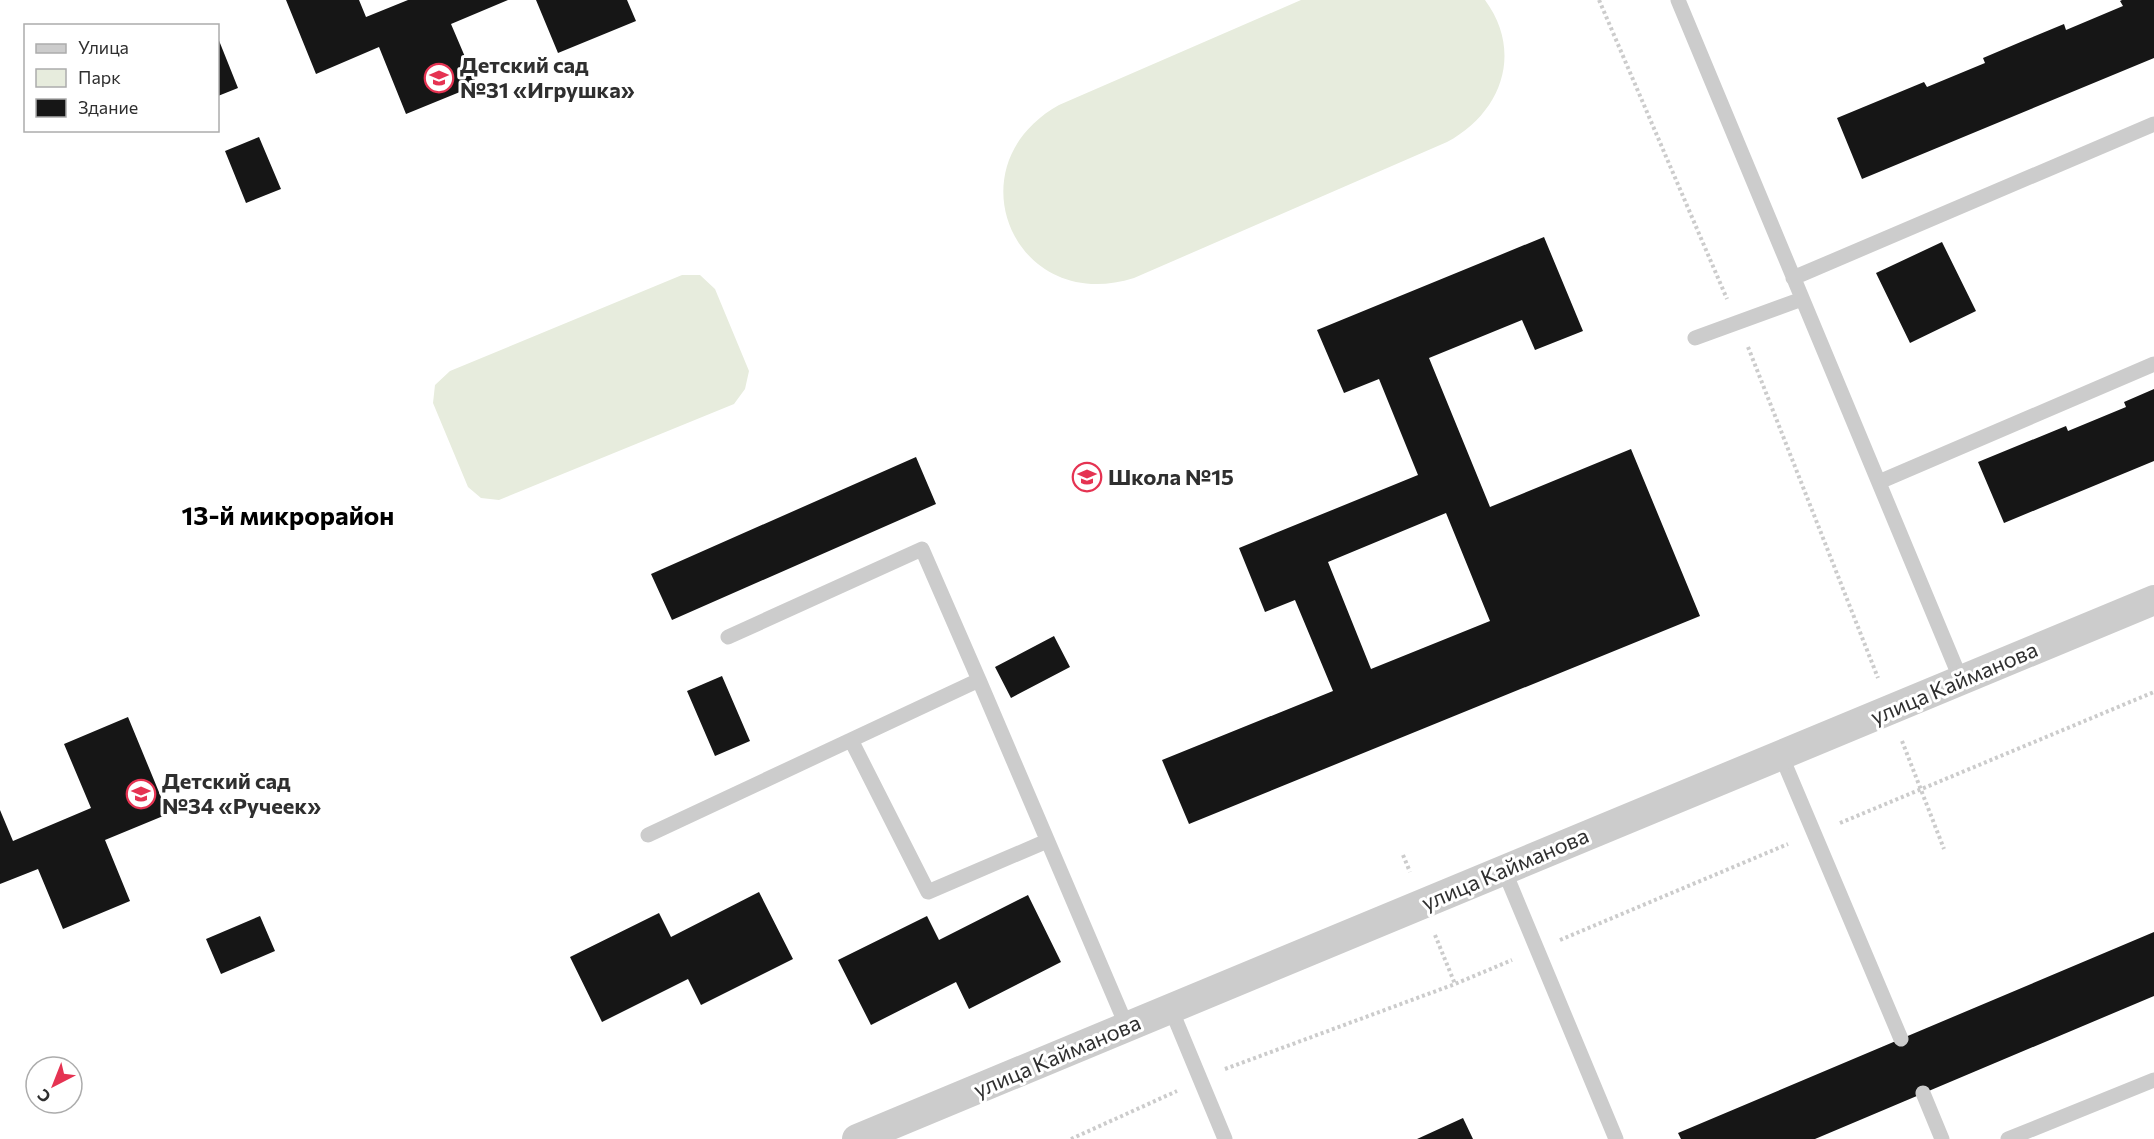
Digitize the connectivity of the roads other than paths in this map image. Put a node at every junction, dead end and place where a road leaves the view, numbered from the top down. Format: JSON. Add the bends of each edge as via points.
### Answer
{"nodes":[{"id":1,"x":1678,"y":0,"type":"edge"},
{"id":2,"x":2154,"y":124,"type":"edge"},
{"id":3,"x":1794,"y":278,"type":"junction"},
{"id":4,"x":1802,"y":299,"type":"junction"},
{"id":5,"x":1695,"y":338,"type":"dead end"},
{"id":6,"x":2154,"y":364,"type":"edge"},
{"id":7,"x":1879,"y":482,"type":"junction"},
{"id":8,"x":2154,"y":600,"type":"edge"},
{"id":9,"x":728,"y":637,"type":"dead end"},
{"id":10,"x":979,"y":680,"type":"junction"},
{"id":11,"x":1961,"y":680,"type":"junction"},
{"id":12,"x":851,"y":740,"type":"junction"},
{"id":13,"x":1781,"y":755,"type":"junction"},
{"id":14,"x":648,"y":835,"type":"dead end"},
{"id":15,"x":1047,"y":841,"type":"junction"},
{"id":16,"x":1504,"y":870,"type":"junction"},
{"id":17,"x":1171,"y":1009,"type":"junction"},
{"id":18,"x":1127,"y":1027,"type":"junction"},
{"id":19,"x":1901,"y":1039,"type":"dead end"},
{"id":20,"x":2154,"y":1080,"type":"edge"},
{"id":21,"x":1923,"y":1093,"type":"dead end"},
{"id":22,"x":863,"y":1138,"type":"edge"},
{"id":23,"x":1225,"y":1139,"type":"edge"},
{"id":24,"x":1616,"y":1139,"type":"edge"},
{"id":25,"x":1942,"y":1139,"type":"edge"},
{"id":26,"x":2008,"y":1139,"type":"edge"}],
"edges":[{"from":1,"to":3,"type":"lane"},
{"from":2,"to":3,"type":"lane"},
{"from":3,"to":4,"type":"lane"},
{"from":4,"to":5,"type":"lane"},
{"from":4,"to":7,"type":"lane"},
{"from":6,"to":7,"type":"lane"},
{"from":7,"to":11,"type":"lane"},
{"from":8,"to":11,"type":"street","name":"улица Кайманова"},
{"from":9,"to":10,"type":"lane","via":[[922,549]]},
{"from":10,"to":12,"type":"lane"},
{"from":10,"to":15,"type":"lane"},
{"from":11,"to":13,"type":"street","name":"улица Кайманова"},
{"from":12,"to":14,"type":"lane"},
{"from":12,"to":15,"type":"lane","via":[[928,892]]},
{"from":13,"to":16,"type":"street","name":"улица Кайманова"},
{"from":13,"to":19,"type":"lane"},
{"from":15,"to":18,"type":"lane"},
{"from":16,"to":17,"type":"street","name":"улица Кайманова"},
{"from":16,"to":24,"type":"lane"},
{"from":17,"to":18,"type":"street","name":"улица Кайманова"},
{"from":17,"to":23,"type":"lane"},
{"from":18,"to":22,"type":"street","name":"улица Кайманова"},
{"from":20,"to":26,"type":"lane"},
{"from":21,"to":25,"type":"lane"}]}
